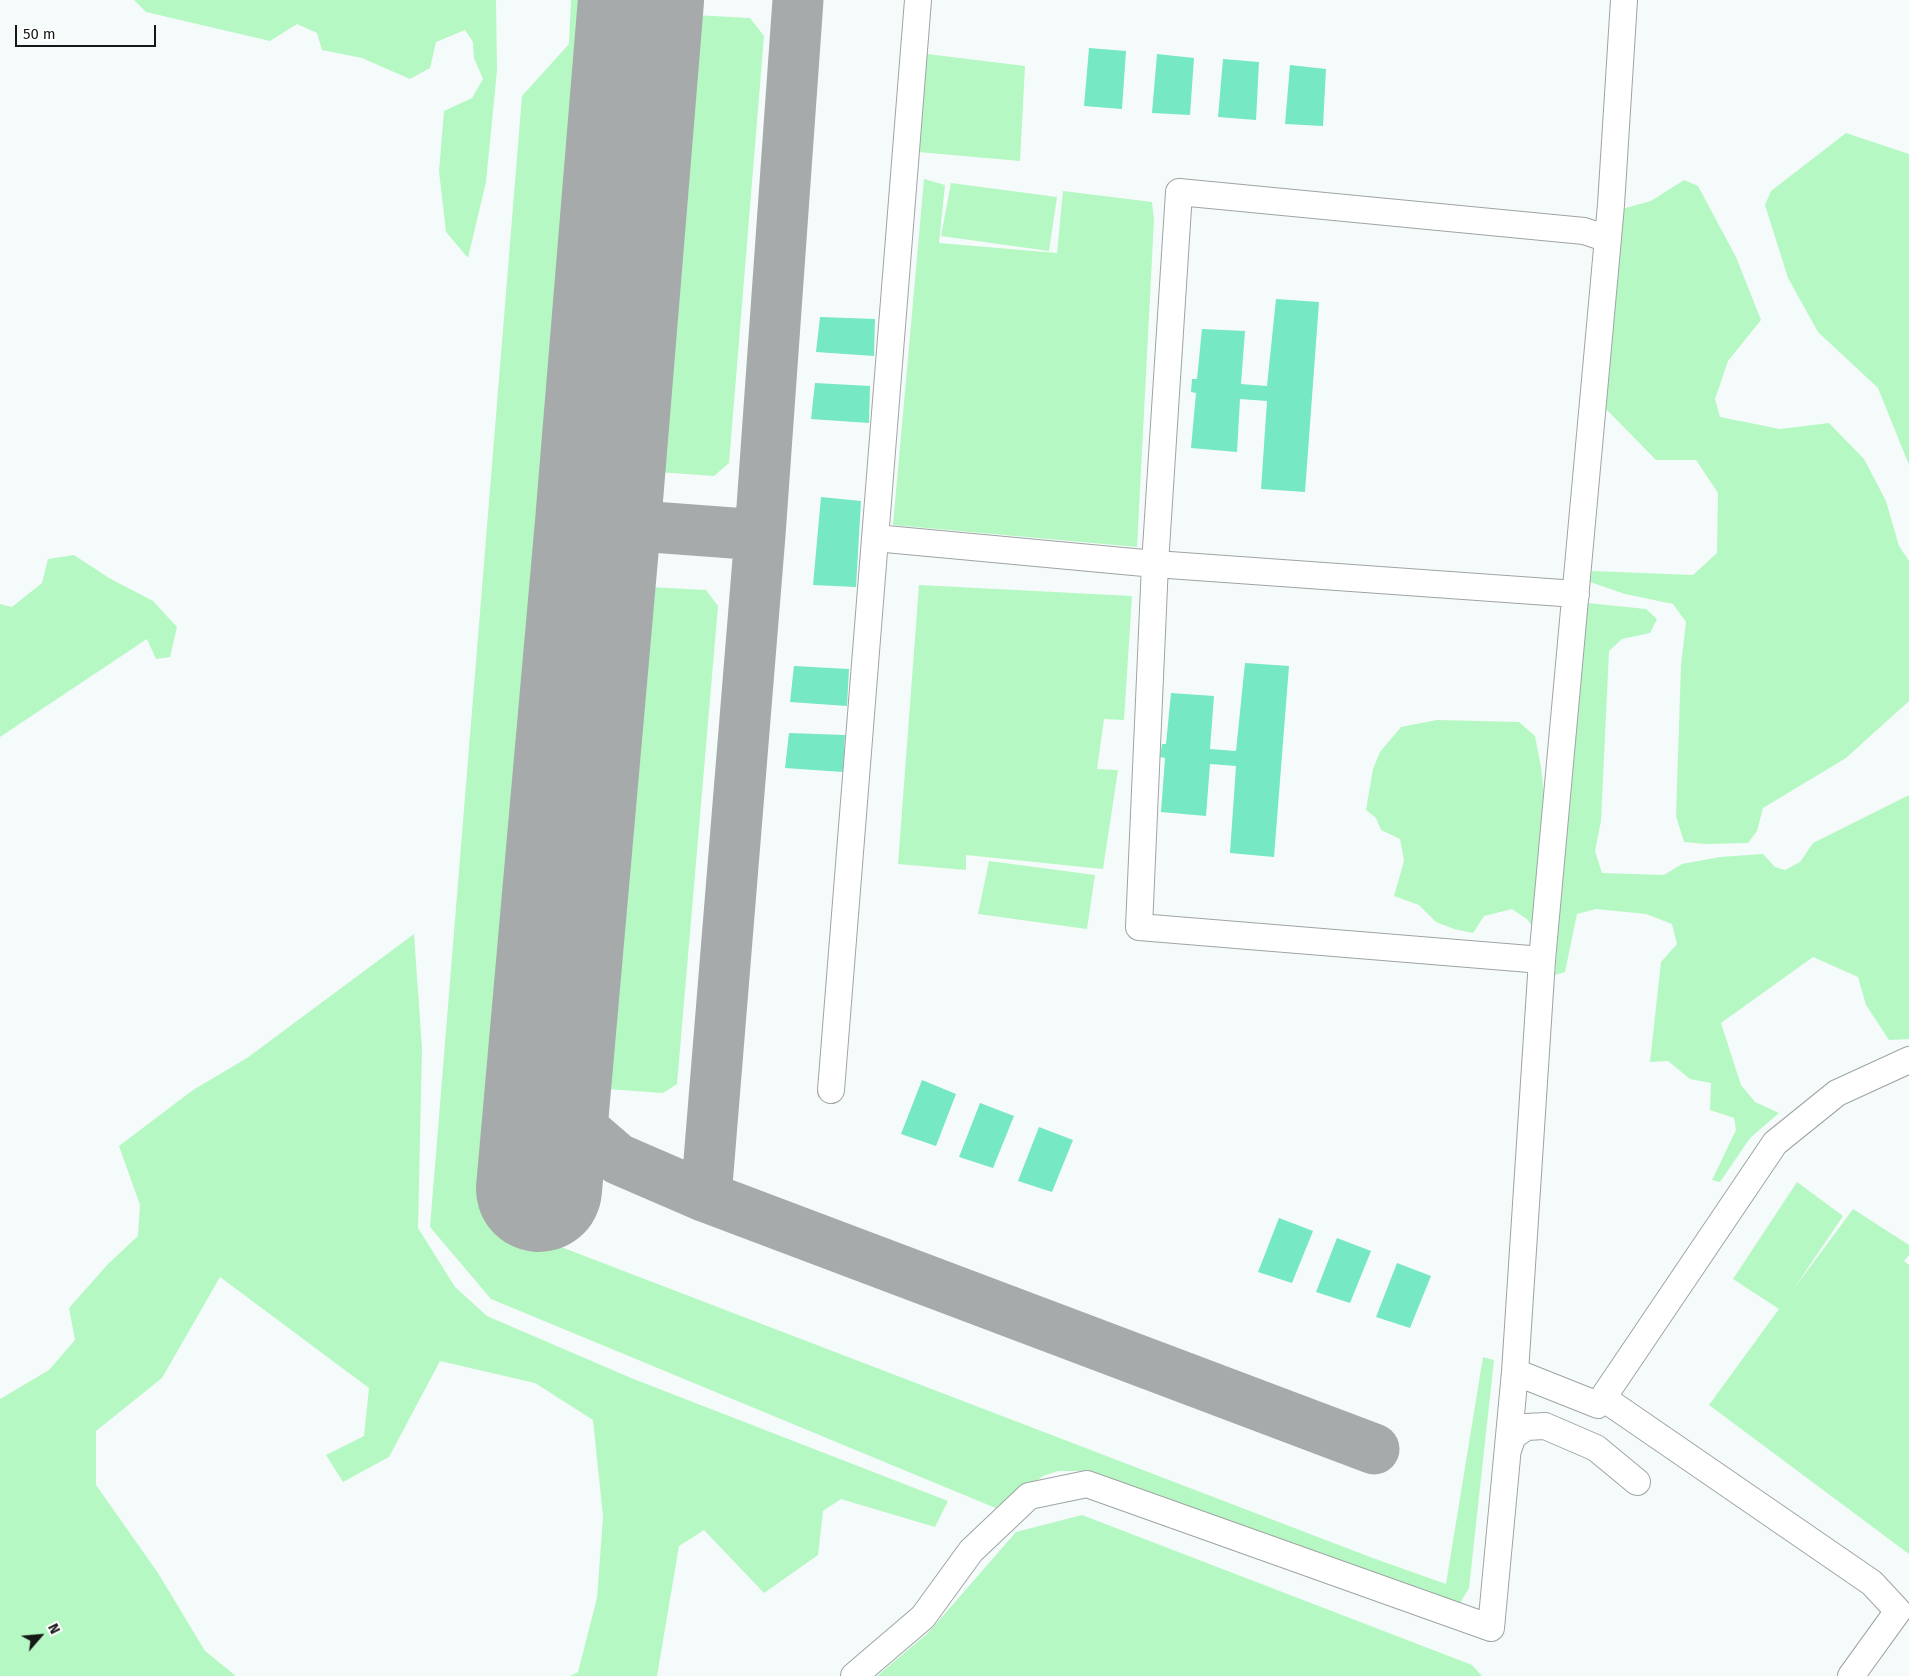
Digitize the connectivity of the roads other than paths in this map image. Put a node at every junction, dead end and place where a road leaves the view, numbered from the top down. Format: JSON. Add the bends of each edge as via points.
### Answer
{"nodes":[{"id":1,"x":918,"y":0,"type":"edge"},
{"id":2,"x":1624,"y":0,"type":"edge"},
{"id":3,"x":1608,"y":239,"type":"junction"},
{"id":4,"x":875,"y":538,"type":"junction"},
{"id":5,"x":1155,"y":564,"type":"junction"},
{"id":6,"x":1576,"y":594,"type":"junction"},
{"id":7,"x":1542,"y":960,"type":"junction"},
{"id":8,"x":1909,"y":1060,"type":"edge"},
{"id":9,"x":831,"y":1090,"type":"dead end"},
{"id":10,"x":1515,"y":1372,"type":"junction"},
{"id":11,"x":1603,"y":1398,"type":"junction"},
{"id":12,"x":1508,"y":1450,"type":"junction"},
{"id":13,"x":1637,"y":1482,"type":"dead end"},
{"id":14,"x":1905,"y":1609,"type":"edge"},
{"id":15,"x":854,"y":1676,"type":"edge"},
{"id":16,"x":1851,"y":1676,"type":"edge"}],
"edges":[{"from":1,"to":4,"type":"lane"},
{"from":2,"to":3,"type":"lane"},
{"from":3,"to":5,"type":"lane","via":[[1584,231],[1179,192]]},
{"from":3,"to":6,"type":"lane"},
{"from":4,"to":5,"type":"lane"},
{"from":4,"to":9,"type":"lane"},
{"from":5,"to":6,"type":"lane"},
{"from":5,"to":7,"type":"lane","via":[[1139,927]]},
{"from":6,"to":7,"type":"lane"},
{"from":7,"to":10,"type":"lane"},
{"from":8,"to":11,"type":"lane","via":[[1837,1093],[1775,1143]]},
{"from":10,"to":11,"type":"lane","via":[[1598,1405]]},
{"from":10,"to":12,"type":"lane"},
{"from":11,"to":14,"type":"lane"},
{"from":12,"to":13,"type":"lane","via":[[1513,1436],[1526,1427],[1545,1426],[1596,1448]]},
{"from":12,"to":15,"type":"lane","via":[[1492,1628],[1087,1484],[1029,1496],[971,1551],[923,1617]]},
{"from":14,"to":16,"type":"lane"}]}
